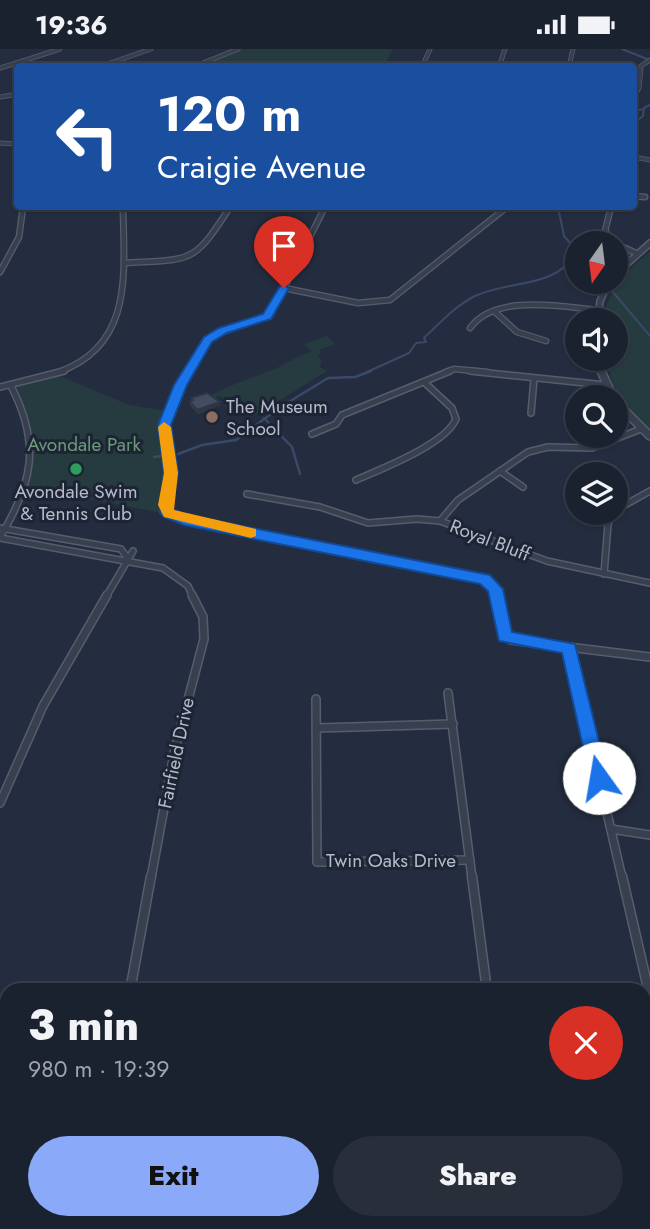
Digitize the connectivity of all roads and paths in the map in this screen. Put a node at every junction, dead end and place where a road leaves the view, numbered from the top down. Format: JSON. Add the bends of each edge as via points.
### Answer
{"nodes":[{"id":1,"x":60,"y":49,"type":"edge"},
{"id":2,"x":151,"y":49,"type":"edge"},
{"id":3,"x":238,"y":49,"type":"edge"},
{"id":4,"x":650,"y":60,"type":"edge"},
{"id":5,"x":16,"y":63,"type":"edge"},
{"id":6,"x":111,"y":63,"type":"edge"},
{"id":7,"x":203,"y":63,"type":"edge"},
{"id":8,"x":637,"y":92,"type":"edge"},
{"id":9,"x":14,"y":95,"type":"edge"},
{"id":10,"x":8,"y":96,"type":"junction"},
{"id":11,"x":0,"y":97,"type":"edge"},
{"id":12,"x":14,"y":101,"type":"edge"},
{"id":13,"x":637,"y":196,"type":"edge"},
{"id":14,"x":645,"y":197,"type":"dead end"},
{"id":15,"x":23,"y":210,"type":"edge"},
{"id":16,"x":123,"y":210,"type":"edge"},
{"id":17,"x":228,"y":210,"type":"edge"},
{"id":18,"x":324,"y":210,"type":"edge"},
{"id":19,"x":504,"y":210,"type":"edge"},
{"id":20,"x":610,"y":210,"type":"edge"},
{"id":21,"x":605,"y":231,"type":"edge"},
{"id":22,"x":650,"y":243,"type":"edge"},
{"id":23,"x":628,"y":250,"type":"edge"},
{"id":24,"x":638,"y":254,"type":"junction"},
{"id":25,"x":125,"y":263,"type":"junction"},
{"id":26,"x":628,"y":263,"type":"edge"},
{"id":27,"x":0,"y":272,"type":"edge"},
{"id":28,"x":284,"y":288,"type":"junction"},
{"id":29,"x":565,"y":308,"type":"edge"},
{"id":30,"x":494,"y":311,"type":"junction"},
{"id":31,"x":470,"y":328,"type":"dead end"},
{"id":32,"x":547,"y":341,"type":"dead end"},
{"id":33,"x":602,"y":371,"type":"edge"},
{"id":34,"x":534,"y":379,"type":"junction"},
{"id":35,"x":424,"y":382,"type":"junction"},
{"id":36,"x":605,"y":385,"type":"joint"},
{"id":37,"x":11,"y":386,"type":"junction"},
{"id":38,"x":0,"y":387,"type":"edge"},
{"id":39,"x":531,"y":413,"type":"dead end"},
{"id":40,"x":628,"y":415,"type":"edge"},
{"id":41,"x":641,"y":429,"type":"junction"},
{"id":42,"x":312,"y":434,"type":"dead end"},
{"id":43,"x":650,"y":436,"type":"edge"},
{"id":44,"x":500,"y":471,"type":"junction"},
{"id":45,"x":356,"y":480,"type":"dead end"},
{"id":46,"x":523,"y":487,"type":"dead end"},
{"id":47,"x":650,"y":491,"type":"edge"},
{"id":48,"x":247,"y":494,"type":"dead end"},
{"id":49,"x":628,"y":504,"type":"edge"},
{"id":50,"x":440,"y":521,"type":"junction"},
{"id":51,"x":608,"y":525,"type":"edge"},
{"id":52,"x":3,"y":528,"type":"edge"},
{"id":53,"x":0,"y":538,"type":"edge"},
{"id":54,"x":133,"y":551,"type":"dead end"},
{"id":55,"x":128,"y":559,"type":"junction"},
{"id":56,"x":604,"y":574,"type":"junction"},
{"id":57,"x":650,"y":583,"type":"edge"},
{"id":58,"x":569,"y":648,"type":"junction"},
{"id":59,"x":650,"y":657,"type":"edge"},
{"id":60,"x":448,"y":693,"type":"dead end"},
{"id":61,"x":316,"y":699,"type":"dead end"},
{"id":62,"x":453,"y":725,"type":"junction"},
{"id":63,"x":318,"y":728,"type":"junction"},
{"id":64,"x":0,"y":803,"type":"edge"},
{"id":65,"x":611,"y":829,"type":"junction"},
{"id":66,"x":650,"y":835,"type":"edge"},
{"id":67,"x":470,"y":860,"type":"junction"},
{"id":68,"x":131,"y":983,"type":"edge"},
{"id":69,"x":486,"y":983,"type":"edge"},
{"id":70,"x":647,"y":983,"type":"edge"}],
"edges":[{"from":1,"to":5,"type":"street"},
{"from":2,"to":6,"type":"street"},
{"from":3,"to":7,"type":"street"},
{"from":4,"to":8,"type":"street","via":[[641,66]]},
{"from":9,"to":10,"type":"street"},
{"from":10,"to":11,"type":"street"},
{"from":10,"to":12,"type":"street"},
{"from":13,"to":14,"type":"street"},
{"from":15,"to":27,"type":"street","via":[[19,237]]},
{"from":16,"to":25,"type":"street"},
{"from":17,"to":25,"type":"street","via":[[205,247],[176,259]]},
{"from":18,"to":28,"type":"street"},
{"from":19,"to":28,"type":"street","via":[[390,300],[358,303]]},
{"from":20,"to":21,"type":"street"},
{"from":22,"to":24,"type":"street"},
{"from":23,"to":24,"type":"street"},
{"from":24,"to":26,"type":"street"},
{"from":25,"to":37,"type":"street","via":[[118,320],[97,354],[83,364]]},
{"from":28,"to":58,"type":"street","via":[[267,316],[208,340],[180,385],[164,425],[171,473],[165,509],[184,520],[485,579],[495,589],[505,637]]},
{"from":29,"to":30,"type":"street","via":[[523,306]]},
{"from":30,"to":31,"type":"street","via":[[479,316]]},
{"from":30,"to":32,"type":"street","via":[[517,332]]},
{"from":33,"to":36,"type":"street"},
{"from":34,"to":35,"type":"street","via":[[454,369]]},
{"from":34,"to":36,"type":"street"},
{"from":34,"to":39,"type":"street"},
{"from":35,"to":42,"type":"street","via":[[342,415],[336,424]]},
{"from":35,"to":45,"type":"street","via":[[452,408],[453,427],[411,455]]},
{"from":37,"to":38,"type":"street"},
{"from":37,"to":52,"type":"street","via":[[24,407],[32,456],[21,502]]},
{"from":40,"to":41,"type":"street"},
{"from":41,"to":43,"type":"street"},
{"from":41,"to":44,"type":"street","via":[[592,448],[537,449]]},
{"from":44,"to":46,"type":"street"},
{"from":44,"to":50,"type":"street","via":[[458,500]]},
{"from":47,"to":49,"type":"street"},
{"from":48,"to":50,"type":"street","name":"Royal Bluff","via":[[320,507],[368,523]]},
{"from":50,"to":56,"type":"street","name":"Royal Bluff","via":[[547,561]]},
{"from":51,"to":56,"type":"street"},
{"from":52,"to":53,"type":"street"},
{"from":52,"to":55,"type":"street","via":[[121,548]]},
{"from":53,"to":55,"type":"street"},
{"from":54,"to":55,"type":"street"},
{"from":55,"to":64,"type":"street","via":[[43,706]]},
{"from":55,"to":68,"type":"street","name":"Fairfield Drive","via":[[163,568],[188,586],[203,617],[204,639],[175,749]]},
{"from":56,"to":57,"type":"street","name":"Royal Bluff"},
{"from":58,"to":59,"type":"street"},
{"from":58,"to":65,"type":"street"},
{"from":60,"to":62,"type":"street","name":"Twin Oaks Drive"},
{"from":61,"to":63,"type":"street","name":"Twin Oaks Drive"},
{"from":62,"to":63,"type":"street"},
{"from":62,"to":67,"type":"street","name":"Twin Oaks Drive"},
{"from":63,"to":67,"type":"street","name":"Twin Oaks Drive","via":[[317,862]]},
{"from":65,"to":66,"type":"street"},
{"from":65,"to":70,"type":"street"},
{"from":67,"to":69,"type":"street","name":"Twin Oaks Drive"}]}
